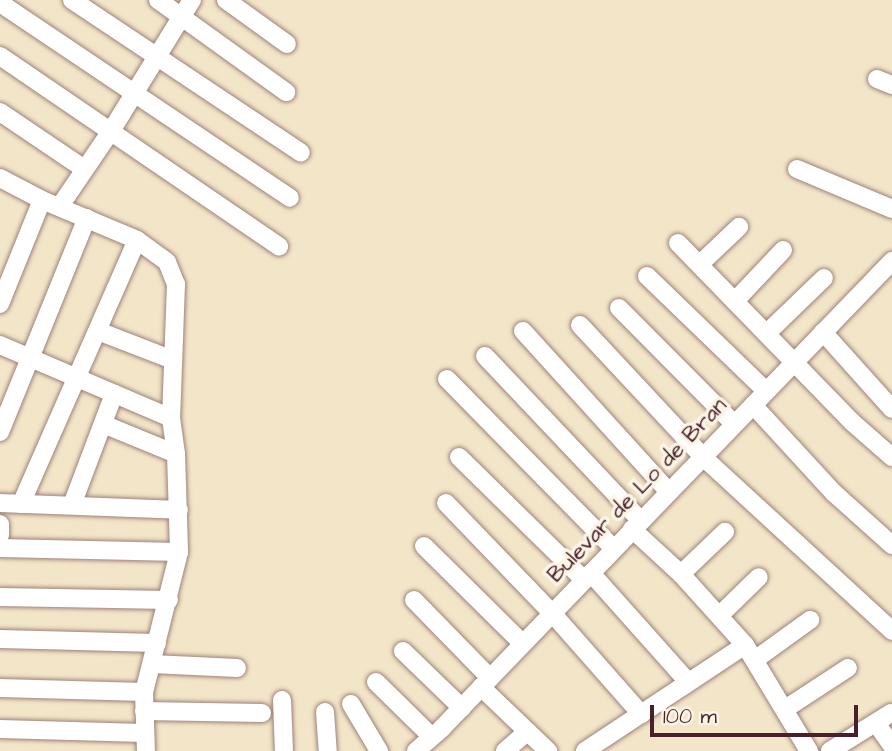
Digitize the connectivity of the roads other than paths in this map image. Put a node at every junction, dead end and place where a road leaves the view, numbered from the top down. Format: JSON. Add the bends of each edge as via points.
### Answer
{"nodes":[{"id":1,"x":72,"y":0,"type":"edge"},
{"id":2,"x":158,"y":0,"type":"edge"},
{"id":3,"x":192,"y":0,"type":"edge"},
{"id":4,"x":226,"y":0,"type":"edge"},
{"id":5,"x":2,"y":10,"type":"edge"},
{"id":6,"x":181,"y":15,"type":"junction"},
{"id":7,"x":287,"y":44,"type":"dead end"},
{"id":8,"x":157,"y":55,"type":"junction"},
{"id":9,"x":0,"y":56,"type":"edge"},
{"id":10,"x":286,"y":92,"type":"dead end"},
{"id":11,"x":134,"y":93,"type":"junction"},
{"id":12,"x":0,"y":112,"type":"edge"},
{"id":13,"x":111,"y":131,"type":"junction"},
{"id":14,"x":301,"y":153,"type":"dead end"},
{"id":15,"x":83,"y":169,"type":"junction"},
{"id":16,"x":797,"y":169,"type":"dead end"},
{"id":17,"x":1,"y":183,"type":"edge"},
{"id":18,"x":290,"y":198,"type":"dead end"},
{"id":19,"x":42,"y":200,"type":"junction"},
{"id":20,"x":60,"y":206,"type":"junction"},
{"id":21,"x":892,"y":209,"type":"edge"},
{"id":22,"x":87,"y":218,"type":"junction"},
{"id":23,"x":739,"y":227,"type":"dead end"},
{"id":24,"x":137,"y":240,"type":"junction"},
{"id":25,"x":678,"y":243,"type":"dead end"},
{"id":26,"x":279,"y":246,"type":"dead end"},
{"id":27,"x":783,"y":250,"type":"dead end"},
{"id":28,"x":700,"y":264,"type":"junction"},
{"id":29,"x":890,"y":267,"type":"edge"},
{"id":30,"x":647,"y":276,"type":"dead end"},
{"id":31,"x":824,"y":278,"type":"dead end"},
{"id":32,"x":735,"y":301,"type":"junction"},
{"id":33,"x":0,"y":304,"type":"edge"},
{"id":34,"x":619,"y":308,"type":"dead end"},
{"id":35,"x":580,"y":325,"type":"dead end"},
{"id":36,"x":98,"y":331,"type":"junction"},
{"id":37,"x":523,"y":331,"type":"dead end"},
{"id":38,"x":823,"y":332,"type":"junction"},
{"id":39,"x":767,"y":333,"type":"junction"},
{"id":40,"x":0,"y":345,"type":"edge"},
{"id":41,"x":485,"y":356,"type":"dead end"},
{"id":42,"x":30,"y":358,"type":"junction"},
{"id":43,"x":173,"y":360,"type":"junction"},
{"id":44,"x":795,"y":361,"type":"junction"},
{"id":45,"x":77,"y":378,"type":"junction"},
{"id":46,"x":447,"y":379,"type":"dead end"},
{"id":47,"x":766,"y":391,"type":"junction"},
{"id":48,"x":114,"y":394,"type":"junction"},
{"id":49,"x":753,"y":405,"type":"junction"},
{"id":50,"x":892,"y":409,"type":"edge"},
{"id":51,"x":171,"y":418,"type":"junction"},
{"id":52,"x":103,"y":424,"type":"junction"},
{"id":53,"x":734,"y":424,"type":"junction"},
{"id":54,"x":0,"y":432,"type":"edge"},
{"id":55,"x":176,"y":454,"type":"junction"},
{"id":56,"x":459,"y":457,"type":"dead end"},
{"id":57,"x":703,"y":457,"type":"junction"},
{"id":58,"x":892,"y":457,"type":"edge"},
{"id":59,"x":669,"y":492,"type":"junction"},
{"id":60,"x":0,"y":503,"type":"edge"},
{"id":61,"x":446,"y":503,"type":"dead end"},
{"id":62,"x":22,"y":504,"type":"junction"},
{"id":63,"x":72,"y":505,"type":"junction"},
{"id":64,"x":179,"y":510,"type":"junction"},
{"id":65,"x":0,"y":524,"type":"edge"},
{"id":66,"x":637,"y":525,"type":"junction"},
{"id":67,"x":725,"y":533,"type":"dead end"},
{"id":68,"x":0,"y":535,"type":"edge"},
{"id":69,"x":892,"y":545,"type":"edge"},
{"id":70,"x":424,"y":546,"type":"dead end"},
{"id":71,"x":0,"y":548,"type":"edge"},
{"id":72,"x":614,"y":549,"type":"junction"},
{"id":73,"x":179,"y":552,"type":"junction"},
{"id":74,"x":681,"y":574,"type":"junction"},
{"id":75,"x":588,"y":577,"type":"junction"},
{"id":76,"x":759,"y":577,"type":"dead end"},
{"id":77,"x":0,"y":597,"type":"edge"},
{"id":78,"x":169,"y":600,"type":"junction"},
{"id":79,"x":414,"y":600,"type":"dead end"},
{"id":80,"x":552,"y":613,"type":"junction"},
{"id":81,"x":720,"y":615,"type":"junction"},
{"id":82,"x":810,"y":620,"type":"dead end"},
{"id":83,"x":892,"y":631,"type":"edge"},
{"id":84,"x":0,"y":639,"type":"edge"},
{"id":85,"x":157,"y":643,"type":"junction"},
{"id":86,"x":523,"y":644,"type":"junction"},
{"id":87,"x":745,"y":645,"type":"junction"},
{"id":88,"x":403,"y":651,"type":"dead end"},
{"id":89,"x":756,"y":659,"type":"junction"},
{"id":90,"x":152,"y":664,"type":"junction"},
{"id":91,"x":237,"y":667,"type":"dead end"},
{"id":92,"x":848,"y":667,"type":"dead end"},
{"id":93,"x":376,"y":682,"type":"dead end"},
{"id":94,"x":486,"y":682,"type":"junction"},
{"id":95,"x":688,"y":682,"type":"junction"},
{"id":96,"x":0,"y":688,"type":"edge"},
{"id":97,"x":144,"y":692,"type":"junction"},
{"id":98,"x":282,"y":700,"type":"dead end"},
{"id":99,"x":351,"y":704,"type":"dead end"},
{"id":100,"x":462,"y":708,"type":"junction"},
{"id":101,"x":785,"y":709,"type":"junction"},
{"id":102,"x":144,"y":712,"type":"junction"},
{"id":103,"x":325,"y":712,"type":"dead end"},
{"id":104,"x":262,"y":713,"type":"dead end"},
{"id":105,"x":891,"y":713,"type":"edge"},
{"id":106,"x":641,"y":714,"type":"junction"},
{"id":107,"x":876,"y":723,"type":"junction"},
{"id":108,"x":0,"y":729,"type":"edge"},
{"id":109,"x":528,"y":731,"type":"junction"},
{"id":110,"x":432,"y":737,"type":"junction"},
{"id":111,"x":145,"y":742,"type":"edge"},
{"id":112,"x":892,"y":746,"type":"edge"},
{"id":113,"x":284,"y":751,"type":"edge"},
{"id":114,"x":328,"y":751,"type":"edge"},
{"id":115,"x":379,"y":751,"type":"edge"},
{"id":116,"x":416,"y":751,"type":"edge"},
{"id":117,"x":505,"y":751,"type":"edge"},
{"id":118,"x":548,"y":751,"type":"edge"},
{"id":119,"x":585,"y":751,"type":"edge"},
{"id":120,"x":809,"y":751,"type":"edge"},
{"id":121,"x":831,"y":751,"type":"edge"}],
"edges":[{"from":1,"to":8,"type":"street"},
{"from":2,"to":6,"type":"street"},
{"from":3,"to":6,"type":"street"},
{"from":4,"to":7,"type":"street"},
{"from":5,"to":11,"type":"street"},
{"from":6,"to":8,"type":"street"},
{"from":6,"to":10,"type":"street"},
{"from":8,"to":11,"type":"street"},
{"from":8,"to":14,"type":"street"},
{"from":9,"to":13,"type":"street"},
{"from":11,"to":13,"type":"street"},
{"from":11,"to":18,"type":"street"},
{"from":12,"to":15,"type":"street"},
{"from":13,"to":15,"type":"street"},
{"from":13,"to":26,"type":"street"},
{"from":15,"to":20,"type":"street"},
{"from":16,"to":21,"type":"street"},
{"from":17,"to":19,"type":"street"},
{"from":19,"to":20,"type":"street"},
{"from":19,"to":33,"type":"street"},
{"from":20,"to":22,"type":"street"},
{"from":22,"to":24,"type":"street"},
{"from":22,"to":42,"type":"street"},
{"from":23,"to":28,"type":"street"},
{"from":24,"to":36,"type":"street"},
{"from":24,"to":43,"type":"street","via":[[167,262],[176,284]]},
{"from":25,"to":28,"type":"street"},
{"from":27,"to":32,"type":"street"},
{"from":28,"to":32,"type":"street"},
{"from":29,"to":38,"type":"street","name":"Bulevar de Lo de Bran"},
{"from":30,"to":47,"type":"street"},
{"from":31,"to":39,"type":"street"},
{"from":32,"to":39,"type":"street"},
{"from":34,"to":53,"type":"street"},
{"from":35,"to":57,"type":"street"},
{"from":36,"to":43,"type":"street"},
{"from":36,"to":45,"type":"street"},
{"from":37,"to":59,"type":"street"},
{"from":38,"to":44,"type":"street","name":"Bulevar de Lo de Bran"},
{"from":38,"to":50,"type":"street"},
{"from":39,"to":44,"type":"street"},
{"from":40,"to":42,"type":"street"},
{"from":41,"to":66,"type":"street"},
{"from":42,"to":45,"type":"street"},
{"from":42,"to":54,"type":"street"},
{"from":43,"to":51,"type":"street"},
{"from":44,"to":47,"type":"street","name":"Bulevar de Lo de Bran"},
{"from":44,"to":58,"type":"street"},
{"from":45,"to":48,"type":"street"},
{"from":45,"to":62,"type":"street"},
{"from":46,"to":72,"type":"street"},
{"from":47,"to":49,"type":"street","name":"Bulevar de Lo de Bran"},
{"from":48,"to":51,"type":"street"},
{"from":48,"to":52,"type":"street"},
{"from":49,"to":53,"type":"street","name":"Bulevar de Lo de Bran"},
{"from":49,"to":69,"type":"street","via":[[834,493]]},
{"from":51,"to":55,"type":"street"},
{"from":52,"to":55,"type":"street"},
{"from":52,"to":63,"type":"street"},
{"from":53,"to":57,"type":"street","name":"Bulevar de Lo de Bran"},
{"from":55,"to":64,"type":"street"},
{"from":56,"to":75,"type":"street"},
{"from":57,"to":59,"type":"street","name":"Bulevar de Lo de Bran"},
{"from":57,"to":83,"type":"street"},
{"from":59,"to":66,"type":"street","name":"Bulevar de Lo de Bran"},
{"from":60,"to":62,"type":"street"},
{"from":61,"to":80,"type":"street"},
{"from":62,"to":63,"type":"street"},
{"from":63,"to":64,"type":"street"},
{"from":64,"to":73,"type":"street"},
{"from":65,"to":68,"type":"street"},
{"from":66,"to":72,"type":"street","name":"Bulevar de Lo de Bran"},
{"from":66,"to":74,"type":"street"},
{"from":67,"to":74,"type":"street"},
{"from":70,"to":86,"type":"street"},
{"from":71,"to":73,"type":"street"},
{"from":72,"to":75,"type":"street","name":"Bulevar de Lo de Bran"},
{"from":73,"to":78,"type":"street"},
{"from":74,"to":81,"type":"street"},
{"from":75,"to":80,"type":"street","name":"Bulevar de Lo de Bran"},
{"from":75,"to":95,"type":"street"},
{"from":76,"to":81,"type":"street"},
{"from":77,"to":78,"type":"street"},
{"from":78,"to":85,"type":"street"},
{"from":79,"to":94,"type":"street"},
{"from":80,"to":86,"type":"street","name":"Bulevar de Lo de Bran"},
{"from":80,"to":106,"type":"street"},
{"from":81,"to":87,"type":"street"},
{"from":82,"to":89,"type":"street"},
{"from":84,"to":85,"type":"street"},
{"from":85,"to":90,"type":"street"},
{"from":86,"to":94,"type":"street","name":"Bulevar de Lo de Bran"},
{"from":87,"to":89,"type":"street"},
{"from":87,"to":95,"type":"street"},
{"from":88,"to":100,"type":"street"},
{"from":89,"to":101,"type":"street"},
{"from":90,"to":91,"type":"street"},
{"from":90,"to":97,"type":"street"},
{"from":92,"to":101,"type":"street"},
{"from":93,"to":110,"type":"street"},
{"from":94,"to":100,"type":"street","name":"Bulevar de Lo de Bran"},
{"from":94,"to":109,"type":"street"},
{"from":95,"to":106,"type":"street"},
{"from":96,"to":97,"type":"street"},
{"from":97,"to":102,"type":"street"},
{"from":98,"to":113,"type":"street"},
{"from":99,"to":115,"type":"street"},
{"from":100,"to":110,"type":"street","name":"Bulevar de Lo de Bran"},
{"from":101,"to":120,"type":"street"},
{"from":102,"to":104,"type":"street"},
{"from":102,"to":111,"type":"street"},
{"from":103,"to":114,"type":"street"},
{"from":105,"to":107,"type":"street"},
{"from":106,"to":119,"type":"street"},
{"from":107,"to":112,"type":"street"},
{"from":107,"to":121,"type":"street"},
{"from":108,"to":111,"type":"street"},
{"from":109,"to":117,"type":"street"},
{"from":109,"to":118,"type":"street"},
{"from":110,"to":116,"type":"street","name":"Bulevar de Lo de Bran"}]}
